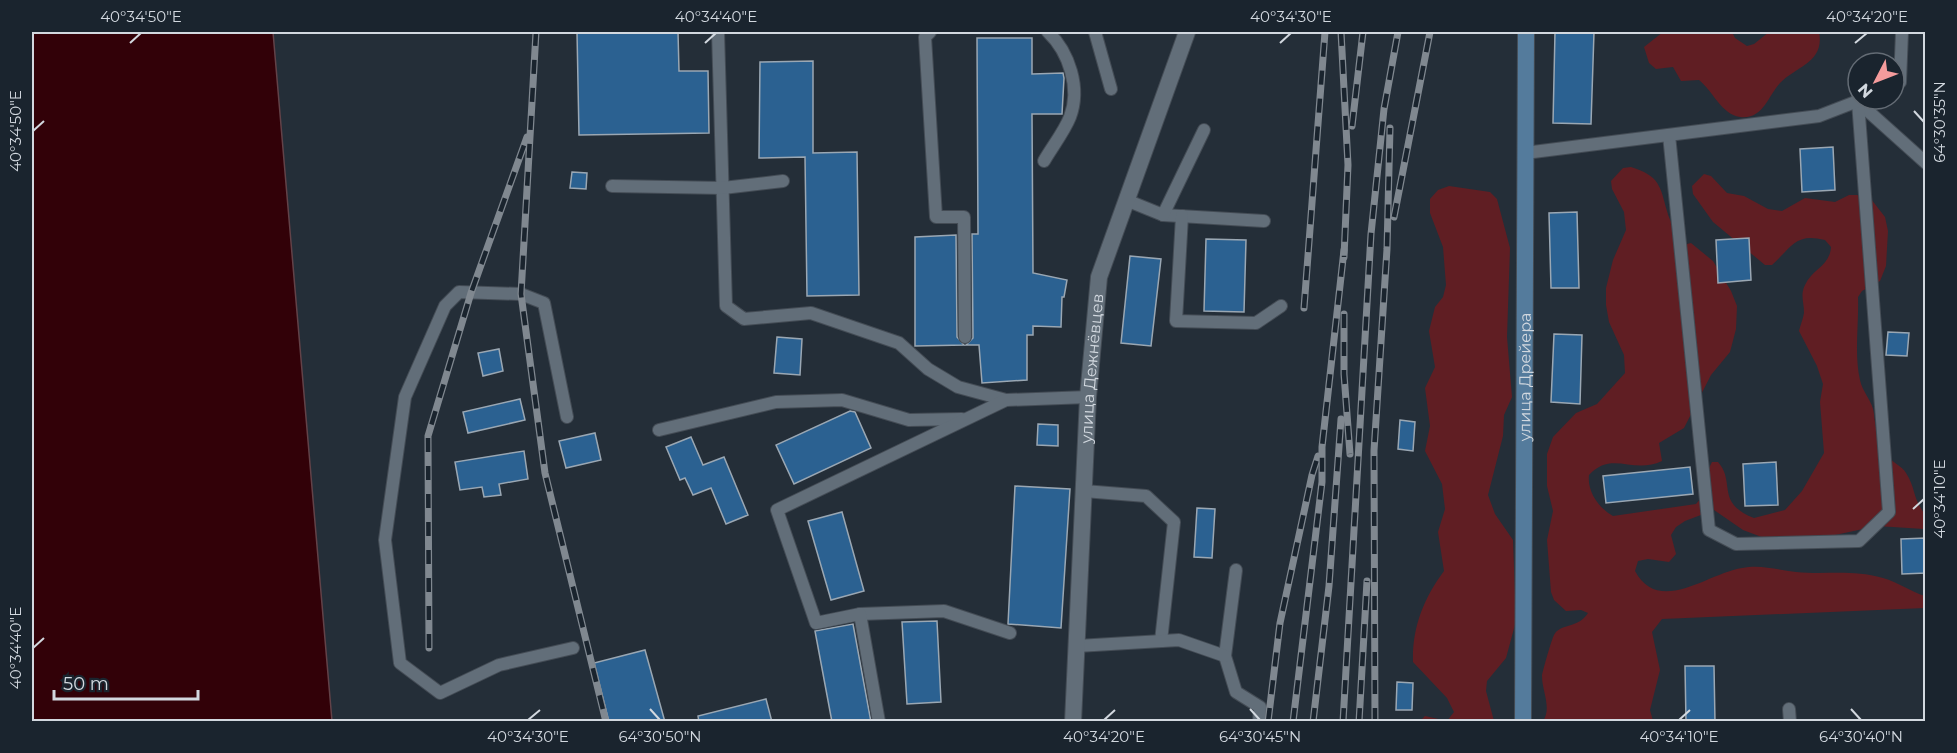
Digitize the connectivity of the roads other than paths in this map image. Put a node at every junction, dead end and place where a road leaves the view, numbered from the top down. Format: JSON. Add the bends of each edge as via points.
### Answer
{"nodes":[{"id":1,"x":718,"y":32,"type":"edge"},
{"id":2,"x":930,"y":32,"type":"edge"},
{"id":3,"x":1048,"y":32,"type":"edge"},
{"id":4,"x":1095,"y":32,"type":"edge"},
{"id":5,"x":1187,"y":32,"type":"edge"},
{"id":6,"x":1526,"y":32,"type":"edge"},
{"id":7,"x":1902,"y":32,"type":"edge"},
{"id":8,"x":1901,"y":51,"type":"edge"},
{"id":9,"x":1111,"y":89,"type":"dead end"},
{"id":10,"x":1846,"y":106,"type":"edge"},
{"id":11,"x":1862,"y":111,"type":"edge"},
{"id":12,"x":1872,"y":111,"type":"edge"},
{"id":13,"x":1204,"y":130,"type":"dead end"},
{"id":14,"x":1670,"y":135,"type":"junction"},
{"id":15,"x":1525,"y":153,"type":"junction"},
{"id":16,"x":1044,"y":161,"type":"dead end"},
{"id":17,"x":1926,"y":163,"type":"edge"},
{"id":18,"x":783,"y":181,"type":"dead end"},
{"id":19,"x":612,"y":186,"type":"dead end"},
{"id":20,"x":723,"y":188,"type":"junction"},
{"id":21,"x":1126,"y":200,"type":"junction"},
{"id":22,"x":1163,"y":215,"type":"junction"},
{"id":23,"x":1182,"y":216,"type":"junction"},
{"id":24,"x":1264,"y":221,"type":"dead end"},
{"id":25,"x":1281,"y":306,"type":"dead end"},
{"id":26,"x":965,"y":337,"type":"dead end"},
{"id":27,"x":1088,"y":397,"type":"junction"},
{"id":28,"x":1006,"y":400,"type":"junction"},
{"id":29,"x":567,"y":417,"type":"dead end"},
{"id":30,"x":966,"y":419,"type":"junction"},
{"id":31,"x":659,"y":430,"type":"dead end"},
{"id":32,"x":1084,"y":491,"type":"junction"},
{"id":33,"x":1236,"y":570,"type":"dead end"},
{"id":34,"x":860,"y":614,"type":"junction"},
{"id":35,"x":1010,"y":633,"type":"dead end"},
{"id":36,"x":1161,"y":640,"type":"junction"},
{"id":37,"x":1077,"y":646,"type":"junction"},
{"id":38,"x":573,"y":648,"type":"dead end"},
{"id":39,"x":1225,"y":656,"type":"junction"},
{"id":40,"x":879,"y":722,"type":"edge"},
{"id":41,"x":1073,"y":722,"type":"edge"},
{"id":42,"x":1259,"y":722,"type":"edge"},
{"id":43,"x":1523,"y":722,"type":"edge"}],
"edges":[{"from":1,"to":20,"type":"lane"},
{"from":2,"to":26,"type":"lane","via":[[925,37],[936,217],[964,217]]},
{"from":3,"to":16,"type":"lane","via":[[1058,41],[1074,79],[1070,116]]},
{"from":4,"to":9,"type":"lane"},
{"from":5,"to":21,"type":"street","name":"улица Дежнёвцев"},
{"from":6,"to":15,"type":"main road","name":"улица Дрейера"},
{"from":7,"to":8,"type":"lane"},
{"from":10,"to":14,"type":"lane","via":[[1820,116]]},
{"from":11,"to":14,"type":"lane","via":[[1889,512],[1859,541],[1736,544],[1709,530]]},
{"from":12,"to":17,"type":"lane"},
{"from":13,"to":22,"type":"lane"},
{"from":14,"to":15,"type":"lane"},
{"from":15,"to":43,"type":"main road","name":"улица Дрейера"},
{"from":18,"to":20,"type":"lane"},
{"from":19,"to":20,"type":"lane"},
{"from":20,"to":28,"type":"lane","via":[[726,306],[744,319],[811,313],[898,343],[928,369],[958,387]]},
{"from":21,"to":22,"type":"lane"},
{"from":21,"to":27,"type":"street","name":"улица Дежнёвцев","via":[[1099,276]]},
{"from":22,"to":23,"type":"lane"},
{"from":23,"to":24,"type":"lane"},
{"from":23,"to":25,"type":"lane","via":[[1176,321],[1256,323]]},
{"from":27,"to":28,"type":"lane"},
{"from":27,"to":32,"type":"street","name":"улица Дежнёвцев"},
{"from":28,"to":30,"type":"lane"},
{"from":29,"to":38,"type":"lane","via":[[544,303],[521,294],[459,292],[445,306],[405,398],[385,540],[400,663],[440,693],[499,664]]},
{"from":30,"to":31,"type":"lane","via":[[909,420],[842,400],[787,402]]},
{"from":30,"to":34,"type":"lane","via":[[777,510],[816,623]]},
{"from":32,"to":36,"type":"lane","via":[[1146,496],[1174,522]]},
{"from":32,"to":37,"type":"street","name":"улица Дежнёвцев"},
{"from":33,"to":39,"type":"lane"},
{"from":34,"to":35,"type":"lane","via":[[944,611]]},
{"from":34,"to":40,"type":"lane"},
{"from":36,"to":37,"type":"lane"},
{"from":36,"to":39,"type":"lane","via":[[1179,640]]},
{"from":37,"to":41,"type":"street","name":"улица Дежнёвцев"},
{"from":39,"to":42,"type":"lane","via":[[1236,692],[1260,707]]}]}
